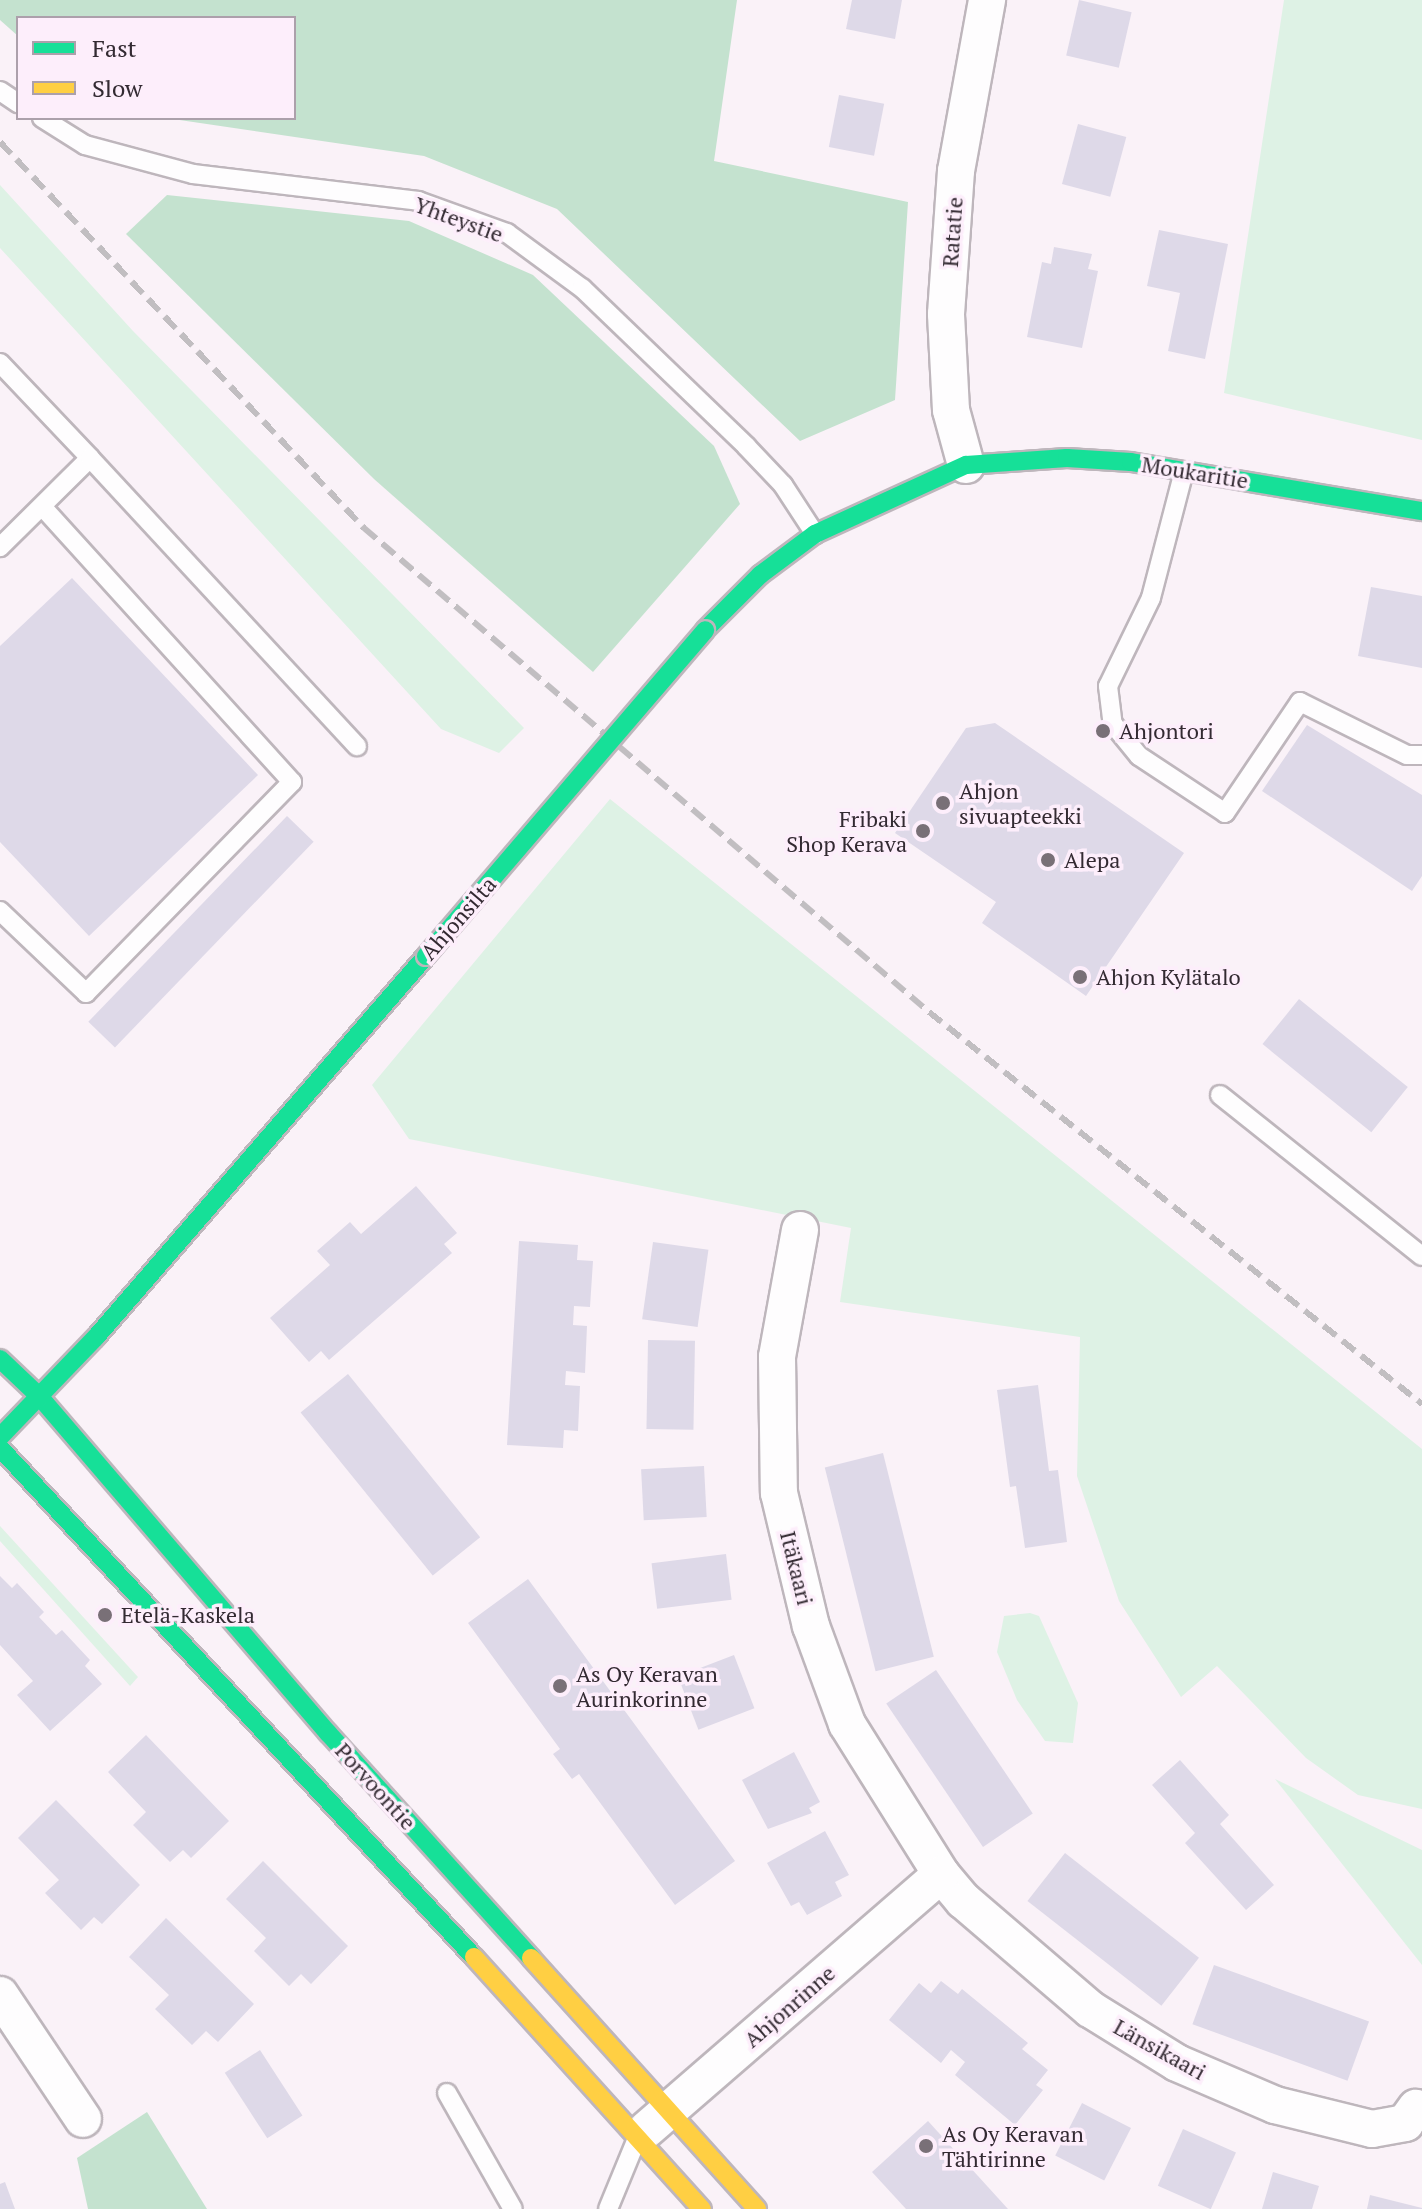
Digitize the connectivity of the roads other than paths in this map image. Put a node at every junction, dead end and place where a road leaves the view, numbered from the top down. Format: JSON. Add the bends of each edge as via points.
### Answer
{"nodes":[{"id":1,"x":987,"y":0,"type":"edge"},
{"id":2,"x":45,"y":120,"type":"edge"},
{"id":3,"x":0,"y":363,"type":"edge"},
{"id":4,"x":90,"y":458,"type":"junction"},
{"id":5,"x":966,"y":465,"type":"junction"},
{"id":6,"x":1184,"y":470,"type":"junction"},
{"id":7,"x":42,"y":506,"type":"junction"},
{"id":8,"x":1422,"y":511,"type":"edge"},
{"id":9,"x":815,"y":534,"type":"junction"},
{"id":10,"x":0,"y":547,"type":"edge"},
{"id":11,"x":357,"y":746,"type":"dead end"},
{"id":12,"x":1422,"y":755,"type":"edge"},
{"id":13,"x":0,"y":911,"type":"edge"},
{"id":14,"x":1220,"y":1095,"type":"dead end"},
{"id":15,"x":800,"y":1230,"type":"dead end"},
{"id":16,"x":1422,"y":1256,"type":"edge"},
{"id":17,"x":0,"y":1359,"type":"edge"},
{"id":18,"x":39,"y":1396,"type":"junction"},
{"id":19,"x":0,"y":1437,"type":"edge"},
{"id":20,"x":0,"y":1448,"type":"edge"},
{"id":21,"x":941,"y":1874,"type":"junction"},
{"id":22,"x":0,"y":1995,"type":"edge"},
{"id":23,"x":447,"y":2093,"type":"dead end"},
{"id":24,"x":1416,"y":2108,"type":"dead end"},
{"id":25,"x":668,"y":2111,"type":"junction"},
{"id":26,"x":83,"y":2119,"type":"dead end"},
{"id":27,"x":637,"y":2138,"type":"junction"},
{"id":28,"x":513,"y":2209,"type":"edge"},
{"id":29,"x":608,"y":2209,"type":"edge"},
{"id":30,"x":702,"y":2209,"type":"edge"},
{"id":31,"x":757,"y":2209,"type":"edge"}],
"edges":[{"from":1,"to":5,"type":"street","name":"Ratatie","via":[[956,171],[946,314],[951,410]]},
{"from":2,"to":9,"type":"lane","name":"Yhteystie","via":[[85,145],[193,174],[418,201],[507,233],[582,288],[746,446],[783,485]]},
{"from":3,"to":4,"type":"lane"},
{"from":4,"to":7,"type":"lane"},
{"from":4,"to":11,"type":"lane"},
{"from":5,"to":6,"type":"street","name":"Moukaritie","via":[[1067,458]]},
{"from":5,"to":9,"type":"street","name":"Ahjonsilta"},
{"from":6,"to":8,"type":"street","name":"Moukaritie"},
{"from":6,"to":12,"type":"lane","via":[[1151,598],[1108,686],[1113,724],[1139,756],[1225,813],[1300,702],[1407,755]]},
{"from":7,"to":10,"type":"lane"},
{"from":7,"to":13,"type":"lane","via":[[292,782],[86,993]]},
{"from":9,"to":18,"type":"street","name":"Ahjonsilta","bridge":true,"via":[[760,575],[705,630]]},
{"from":14,"to":16,"type":"lane"},
{"from":15,"to":21,"type":"street","name":"Itäkaari","via":[[777,1357],[779,1493],[811,1626],[847,1724]]},
{"from":17,"to":18,"type":"street","name":"Porvoontie"},
{"from":18,"to":19,"type":"street","name":"Ahjonsilta"},
{"from":18,"to":25,"type":"street","name":"Porvoontie","via":[[328,1733]]},
{"from":20,"to":27,"type":"street","name":"Porvoontie","via":[[296,1762]]},
{"from":21,"to":24,"type":"street","name":"Länsikaari","via":[[964,1901],[1090,2009],[1177,2063],[1275,2105],[1372,2129],[1405,2123]]},
{"from":21,"to":25,"type":"street","name":"Ahjonrinne"},
{"from":22,"to":26,"type":"street"},
{"from":23,"to":28,"type":"lane"},
{"from":25,"to":27,"type":"street","name":"Ahjonrinne"},
{"from":25,"to":31,"type":"street","name":"Porvoontie"},
{"from":27,"to":29,"type":"lane"},
{"from":27,"to":30,"type":"street","name":"Porvoontie"}]}
